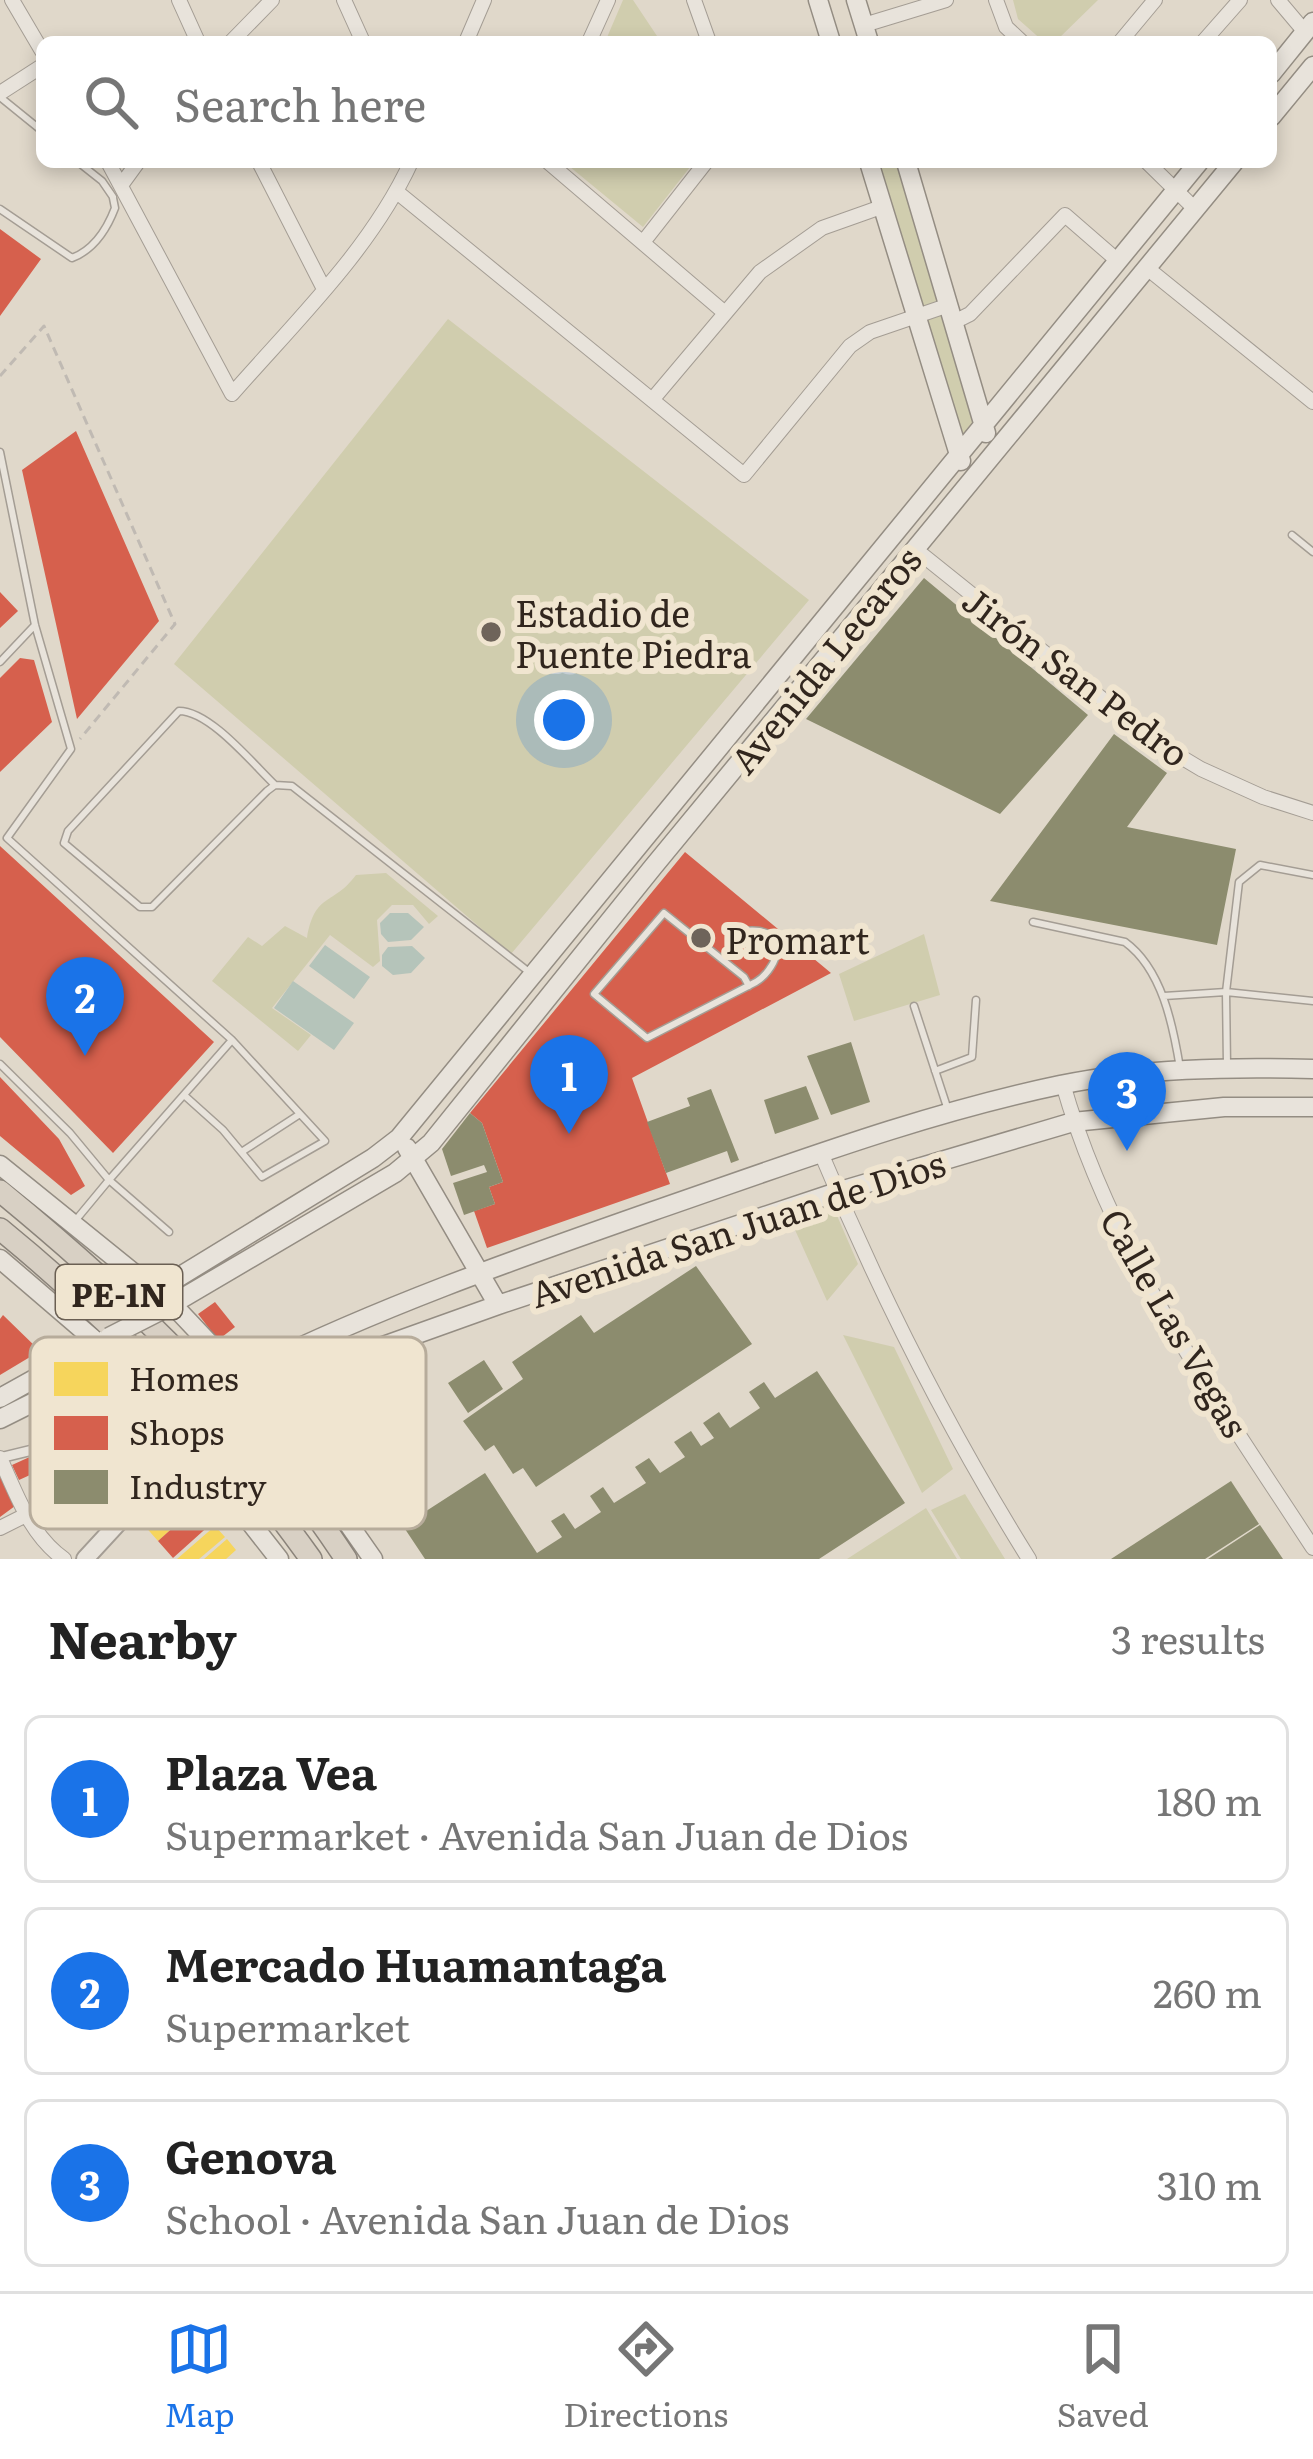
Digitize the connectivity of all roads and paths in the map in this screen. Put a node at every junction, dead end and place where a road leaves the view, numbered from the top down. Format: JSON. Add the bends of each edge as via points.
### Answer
{"nodes":[{"id":1,"x":12,"y":0,"type":"edge"},
{"id":2,"x":179,"y":0,"type":"edge"},
{"id":3,"x":272,"y":0,"type":"edge"},
{"id":4,"x":344,"y":0,"type":"edge"},
{"id":5,"x":484,"y":0,"type":"edge"},
{"id":6,"x":608,"y":0,"type":"edge"},
{"id":7,"x":694,"y":0,"type":"edge"},
{"id":8,"x":818,"y":0,"type":"edge"},
{"id":9,"x":856,"y":0,"type":"edge"},
{"id":10,"x":946,"y":0,"type":"edge"},
{"id":11,"x":996,"y":0,"type":"edge"},
{"id":12,"x":1240,"y":0,"type":"edge"},
{"id":13,"x":1278,"y":0,"type":"edge"},
{"id":14,"x":1148,"y":3,"type":"edge"},
{"id":15,"x":1309,"y":27,"type":"edge"},
{"id":16,"x":866,"y":33,"type":"edge"},
{"id":17,"x":196,"y":36,"type":"edge"},
{"id":18,"x":237,"y":36,"type":"edge"},
{"id":19,"x":360,"y":36,"type":"edge"},
{"id":20,"x":469,"y":36,"type":"edge"},
{"id":21,"x":593,"y":36,"type":"edge"},
{"id":22,"x":707,"y":36,"type":"edge"},
{"id":23,"x":829,"y":36,"type":"edge"},
{"id":24,"x":1016,"y":36,"type":"edge"},
{"id":25,"x":1124,"y":36,"type":"edge"},
{"id":26,"x":1208,"y":36,"type":"edge"},
{"id":27,"x":36,"y":41,"type":"edge"},
{"id":28,"x":1313,"y":66,"type":"edge"},
{"id":29,"x":1277,"y":67,"type":"edge"},
{"id":30,"x":36,"y":70,"type":"edge"},
{"id":31,"x":0,"y":95,"type":"edge"},
{"id":32,"x":1277,"y":110,"type":"edge"},
{"id":33,"x":36,"y":126,"type":"edge"},
{"id":34,"x":86,"y":168,"type":"edge"},
{"id":35,"x":110,"y":168,"type":"edge"},
{"id":36,"x":134,"y":168,"type":"edge"},
{"id":37,"x":262,"y":168,"type":"edge"},
{"id":38,"x":408,"y":168,"type":"edge"},
{"id":39,"x":555,"y":168,"type":"edge"},
{"id":40,"x":701,"y":168,"type":"edge"},
{"id":41,"x":871,"y":168,"type":"edge"},
{"id":42,"x":908,"y":168,"type":"edge"},
{"id":43,"x":1153,"y":168,"type":"edge"},
{"id":44,"x":1194,"y":168,"type":"edge"},
{"id":45,"x":1229,"y":168,"type":"edge"},
{"id":46,"x":1176,"y":190,"type":"junction"},
{"id":47,"x":117,"y":191,"type":"junction"},
{"id":48,"x":397,"y":192,"type":"junction"},
{"id":49,"x":884,"y":206,"type":"junction"},
{"id":50,"x":0,"y":209,"type":"edge"},
{"id":51,"x":1195,"y":209,"type":"junction"},
{"id":52,"x":644,"y":241,"type":"junction"},
{"id":53,"x":1118,"y":261,"type":"junction"},
{"id":54,"x":1147,"y":268,"type":"junction"},
{"id":55,"x":324,"y":289,"type":"junction"},
{"id":56,"x":724,"y":313,"type":"junction"},
{"id":57,"x":952,"y":313,"type":"junction"},
{"id":58,"x":918,"y":316,"type":"junction"},
{"id":59,"x":0,"y":376,"type":"edge"},
{"id":60,"x":652,"y":400,"type":"junction"},
{"id":61,"x":1313,"y":402,"type":"edge"},
{"id":62,"x":984,"y":424,"type":"junction"},
{"id":63,"x":0,"y":452,"type":"edge"},
{"id":64,"x":959,"y":455,"type":"junction"},
{"id":65,"x":993,"y":455,"type":"junction"},
{"id":66,"x":970,"y":483,"type":"junction"},
{"id":67,"x":3,"y":488,"type":"edge"},
{"id":68,"x":1292,"y":535,"type":"dead end"},
{"id":69,"x":915,"y":549,"type":"junction"},
{"id":70,"x":1313,"y":552,"type":"edge"},
{"id":71,"x":35,"y":626,"type":"junction"},
{"id":72,"x":0,"y":662,"type":"edge"},
{"id":73,"x":71,"y":749,"type":"junction"},
{"id":74,"x":275,"y":785,"type":"junction"},
{"id":75,"x":1313,"y":813,"type":"edge"},
{"id":76,"x":1313,"y":875,"type":"edge"},
{"id":77,"x":1033,"y":922,"type":"dead end"},
{"id":78,"x":731,"y":929,"type":"dead end"},
{"id":79,"x":532,"y":975,"type":"junction"},
{"id":80,"x":753,"y":984,"type":"junction"},
{"id":81,"x":1226,"y":992,"type":"junction"},
{"id":82,"x":1164,"y":996,"type":"junction"},
{"id":83,"x":976,"y":1000,"type":"dead end"},
{"id":84,"x":1313,"y":1001,"type":"edge"},
{"id":85,"x":914,"y":1006,"type":"dead end"},
{"id":86,"x":232,"y":1040,"type":"junction"},
{"id":87,"x":0,"y":1064,"type":"edge"},
{"id":88,"x":1227,"y":1069,"type":"junction"},
{"id":89,"x":1313,"y":1069,"type":"edge"},
{"id":90,"x":935,"y":1071,"type":"junction"},
{"id":91,"x":1181,"y":1071,"type":"junction"},
{"id":92,"x":1063,"y":1084,"type":"junction"},
{"id":93,"x":184,"y":1095,"type":"junction"},
{"id":94,"x":1313,"y":1107,"type":"edge"},
{"id":95,"x":950,"y":1113,"type":"junction"},
{"id":96,"x":300,"y":1114,"type":"junction"},
{"id":97,"x":1073,"y":1122,"type":"junction"},
{"id":98,"x":398,"y":1138,"type":"junction"},
{"id":99,"x":243,"y":1151,"type":"junction"},
{"id":100,"x":821,"y":1153,"type":"junction"},
{"id":101,"x":416,"y":1157,"type":"junction"},
{"id":102,"x":0,"y":1165,"type":"edge"},
{"id":103,"x":109,"y":1180,"type":"junction"},
{"id":104,"x":0,"y":1191,"type":"edge"},
{"id":105,"x":838,"y":1192,"type":"junction"},
{"id":106,"x":72,"y":1223,"type":"junction"},
{"id":107,"x":0,"y":1229,"type":"edge"},
{"id":108,"x":169,"y":1232,"type":"dead end"},
{"id":109,"x":0,"y":1259,"type":"edge"},
{"id":110,"x":481,"y":1272,"type":"junction"},
{"id":111,"x":164,"y":1302,"type":"junction"},
{"id":112,"x":498,"y":1304,"type":"junction"},
{"id":113,"x":100,"y":1337,"type":"edge"},
{"id":114,"x":109,"y":1337,"type":"edge"},
{"id":115,"x":123,"y":1337,"type":"edge"},
{"id":116,"x":165,"y":1337,"type":"edge"},
{"id":117,"x":200,"y":1337,"type":"edge"},
{"id":118,"x":324,"y":1337,"type":"edge"},
{"id":119,"x":407,"y":1337,"type":"edge"},
{"id":120,"x":30,"y":1381,"type":"edge"},
{"id":121,"x":0,"y":1398,"type":"edge"},
{"id":122,"x":30,"y":1404,"type":"edge"},
{"id":123,"x":0,"y":1419,"type":"edge"},
{"id":124,"x":30,"y":1451,"type":"edge"},
{"id":125,"x":0,"y":1458,"type":"edge"},
{"id":126,"x":26,"y":1515,"type":"junction"},
{"id":127,"x":30,"y":1521,"type":"edge"},
{"id":128,"x":0,"y":1528,"type":"edge"},
{"id":129,"x":36,"y":1529,"type":"edge"},
{"id":130,"x":113,"y":1529,"type":"edge"},
{"id":131,"x":257,"y":1529,"type":"edge"},
{"id":132,"x":288,"y":1529,"type":"edge"},
{"id":133,"x":325,"y":1529,"type":"edge"},
{"id":134,"x":351,"y":1529,"type":"edge"},
{"id":135,"x":1313,"y":1548,"type":"edge"},
{"id":136,"x":64,"y":1559,"type":"edge"},
{"id":137,"x":85,"y":1559,"type":"edge"},
{"id":138,"x":279,"y":1559,"type":"edge"},
{"id":139,"x":311,"y":1559,"type":"edge"},
{"id":140,"x":346,"y":1559,"type":"edge"},
{"id":141,"x":373,"y":1559,"type":"edge"},
{"id":142,"x":1029,"y":1559,"type":"edge"}],
"edges":[{"from":1,"to":27,"type":"street"},
{"from":2,"to":17,"type":"street"},
{"from":3,"to":18,"type":"street"},
{"from":4,"to":19,"type":"street"},
{"from":5,"to":20,"type":"street"},
{"from":6,"to":21,"type":"street"},
{"from":7,"to":22,"type":"street"},
{"from":8,"to":23,"type":"main road"},
{"from":9,"to":16,"type":"main road"},
{"from":10,"to":16,"type":"street"},
{"from":11,"to":24,"type":"street"},
{"from":12,"to":26,"type":"street"},
{"from":13,"to":15,"type":"street"},
{"from":14,"to":25,"type":"street"},
{"from":15,"to":29,"type":"main road"},
{"from":28,"to":32,"type":"main road"},
{"from":30,"to":31,"type":"street"},
{"from":31,"to":33,"type":"lane"},
{"from":34,"to":47,"type":"lane"},
{"from":35,"to":47,"type":"street"},
{"from":36,"to":47,"type":"street"},
{"from":37,"to":55,"type":"street"},
{"from":38,"to":48,"type":"street"},
{"from":39,"to":52,"type":"street"},
{"from":40,"to":52,"type":"street"},
{"from":41,"to":49,"type":"main road"},
{"from":42,"to":57,"type":"main road"},
{"from":43,"to":46,"type":"street"},
{"from":44,"to":46,"type":"main road","name":"Avenida Lecaros"},
{"from":45,"to":51,"type":"main road","name":"Avenida Lecaros"},
{"from":46,"to":51,"type":"street"},
{"from":46,"to":53,"type":"main road","name":"Avenida Lecaros"},
{"from":47,"to":50,"type":"lane","via":[[100,236],[72,258]]},
{"from":47,"to":55,"type":"street","via":[[232,394]]},
{"from":48,"to":55,"type":"street"},
{"from":48,"to":60,"type":"street"},
{"from":49,"to":56,"type":"street","via":[[791,247]]},
{"from":49,"to":58,"type":"main road"},
{"from":51,"to":54,"type":"main road","name":"Avenida Lecaros"},
{"from":52,"to":56,"type":"street"},
{"from":53,"to":57,"type":"street","via":[[1066,215],[970,314]]},
{"from":53,"to":62,"type":"main road","name":"Avenida Lecaros"},
{"from":54,"to":61,"type":"street"},
{"from":54,"to":65,"type":"main road","name":"Avenida Lecaros"},
{"from":56,"to":60,"type":"street"},
{"from":57,"to":58,"type":"street"},
{"from":57,"to":62,"type":"main road"},
{"from":58,"to":60,"type":"street","via":[[850,346],[744,475]]},
{"from":58,"to":64,"type":"main road"},
{"from":59,"to":73,"type":"path","via":[[44,326],[175,624]]},
{"from":62,"to":64,"type":"main road","name":"Avenida Lecaros"},
{"from":62,"to":65,"type":"main road"},
{"from":63,"to":67,"type":"lane"},
{"from":64,"to":66,"type":"main road"},
{"from":64,"to":79,"type":"main road","name":"Avenida Lecaros"},
{"from":65,"to":66,"type":"main road","name":"Avenida Lecaros"},
{"from":66,"to":69,"type":"main road","name":"Avenida Lecaros"},
{"from":67,"to":71,"type":"lane"},
{"from":68,"to":70,"type":"lane"},
{"from":69,"to":75,"type":"street","name":"Jirón San Pedro","via":[[1156,742],[1222,779]]},
{"from":69,"to":101,"type":"main road","name":"Avenida Lecaros","via":[[659,871]]},
{"from":71,"to":72,"type":"lane"},
{"from":71,"to":73,"type":"lane"},
{"from":73,"to":86,"type":"lane","via":[[7,838]]},
{"from":74,"to":74,"type":"lane","via":[[206,719],[179,711],[64,843],[140,907],[152,907]]},
{"from":74,"to":79,"type":"lane","via":[[292,786]]},
{"from":76,"to":81,"type":"lane","via":[[1260,865],[1239,882]]},
{"from":77,"to":82,"type":"lane","via":[[1125,942]]},
{"from":78,"to":80,"type":"lane","via":[[774,940],[777,960]]},
{"from":79,"to":98,"type":"main road","name":"Avenida Lecaros"},
{"from":80,"to":80,"type":"lane","via":[[647,1038],[594,994],[664,913]]},
{"from":81,"to":82,"type":"lane"},
{"from":81,"to":84,"type":"lane"},
{"from":81,"to":88,"type":"lane"},
{"from":82,"to":91,"type":"lane"},
{"from":83,"to":90,"type":"lane","via":[[973,1057]]},
{"from":85,"to":90,"type":"lane"},
{"from":86,"to":93,"type":"lane"},
{"from":86,"to":96,"type":"lane"},
{"from":87,"to":103,"type":"lane"},
{"from":88,"to":89,"type":"main road","name":"Avenida San Juan de Dios"},
{"from":88,"to":91,"type":"main road","name":"Avenida San Juan de Dios"},
{"from":90,"to":95,"type":"lane"},
{"from":91,"to":92,"type":"main road","name":"Avenida San Juan de Dios"},
{"from":92,"to":95,"type":"main road","name":"Avenida San Juan de Dios"},
{"from":92,"to":97,"type":"street","name":"Calle Las Vegas"},
{"from":93,"to":99,"type":"lane"},
{"from":93,"to":103,"type":"lane"},
{"from":94,"to":97,"type":"main road","name":"Avenida San Juan de Dios"},
{"from":95,"to":100,"type":"main road","name":"Avenida San Juan de Dios"},
{"from":96,"to":99,"type":"lane"},
{"from":96,"to":99,"type":"lane","via":[[326,1141],[262,1177]]},
{"from":97,"to":105,"type":"main road","name":"Avenida San Juan de Dios"},
{"from":97,"to":135,"type":"street","name":"Calle Las Vegas","via":[[1123,1239]]},
{"from":98,"to":101,"type":"main road"},
{"from":98,"to":111,"type":"main road","name":"Avenida Lecaros"},
{"from":100,"to":105,"type":"street"},
{"from":100,"to":110,"type":"main road","name":"Avenida San Juan de Dios"},
{"from":101,"to":110,"type":"main road"},
{"from":101,"to":111,"type":"main road","name":"Avenida Lecaros","via":[[325,1217]]},
{"from":102,"to":106,"type":"main road"},
{"from":103,"to":106,"type":"lane"},
{"from":103,"to":108,"type":"lane"},
{"from":104,"to":116,"type":"highway","number":"PE-1N"},
{"from":105,"to":112,"type":"main road","name":"Avenida San Juan de Dios"},
{"from":105,"to":142,"type":"street","via":[[899,1333]]},
{"from":106,"to":111,"type":"main road"},
{"from":107,"to":115,"type":"highway","number":"PE-1N"},
{"from":109,"to":113,"type":"main road"},
{"from":110,"to":112,"type":"main road"},
{"from":110,"to":118,"type":"main road","name":"Avenida San Juan de Dios"},
{"from":111,"to":114,"type":"main road","name":"Avenida Lecaros","bridge":true},
{"from":111,"to":117,"type":"main road"},
{"from":112,"to":119,"type":"main road","name":"Avenida San Juan de Dios"},
{"from":120,"to":121,"type":"main road","name":"Avenida Lecaros"},
{"from":122,"to":123,"type":"main road"},
{"from":124,"to":125,"type":"street"},
{"from":125,"to":126,"type":"street"},
{"from":126,"to":127,"type":"street"},
{"from":126,"to":128,"type":"street"},
{"from":129,"to":136,"type":"street"},
{"from":130,"to":137,"type":"street"},
{"from":131,"to":138,"type":"main road"},
{"from":132,"to":139,"type":"highway","number":"PE-1N"},
{"from":133,"to":140,"type":"highway","number":"PE-1N"},
{"from":134,"to":141,"type":"main road"}]}
